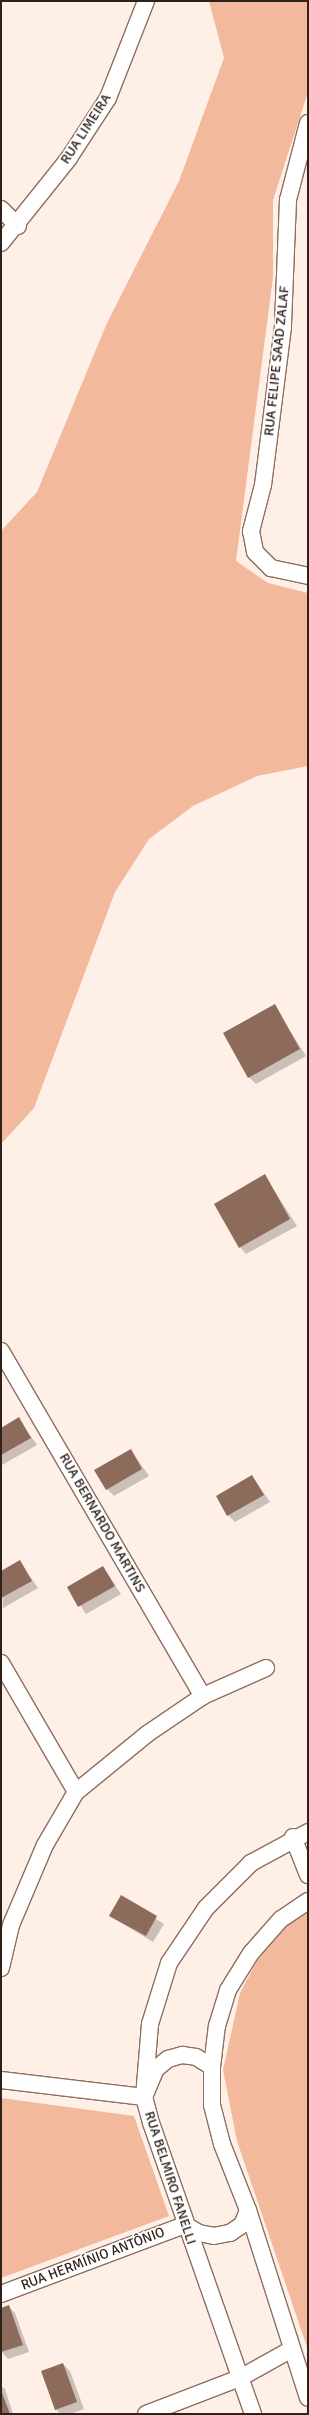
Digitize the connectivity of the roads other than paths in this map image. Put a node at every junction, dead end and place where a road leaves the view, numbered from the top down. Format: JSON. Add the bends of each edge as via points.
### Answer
{"nodes":[{"id":1,"x":145,"y":3,"type":"edge"},
{"id":2,"x":308,"y":123,"type":"edge"},
{"id":3,"x":1,"y":209,"type":"edge"},
{"id":4,"x":18,"y":226,"type":"junction"},
{"id":5,"x":1,"y":243,"type":"edge"},
{"id":6,"x":308,"y":576,"type":"edge"},
{"id":7,"x":1,"y":1351,"type":"edge"},
{"id":8,"x":1,"y":1663,"type":"edge"},
{"id":9,"x":266,"y":1668,"type":"dead end"},
{"id":10,"x":203,"y":1696,"type":"junction"},
{"id":11,"x":76,"y":1792,"type":"junction"},
{"id":12,"x":308,"y":1832,"type":"edge"},
{"id":13,"x":293,"y":1837,"type":"junction"},
{"id":14,"x":308,"y":1875,"type":"edge"},
{"id":15,"x":308,"y":1901,"type":"edge"},
{"id":16,"x":2,"y":1958,"type":"edge"},
{"id":17,"x":212,"y":2067,"type":"junction"},
{"id":18,"x":1,"y":2080,"type":"edge"},
{"id":19,"x":144,"y":2097,"type":"junction"},
{"id":20,"x":248,"y":2210,"type":"junction"},
{"id":21,"x":185,"y":2224,"type":"junction"},
{"id":22,"x":1,"y":2294,"type":"edge"},
{"id":23,"x":290,"y":2350,"type":"junction"},
{"id":24,"x":240,"y":2378,"type":"junction"},
{"id":25,"x":308,"y":2398,"type":"edge"},
{"id":26,"x":146,"y":2414,"type":"edge"},
{"id":27,"x":253,"y":2414,"type":"edge"}],
"edges":[{"from":1,"to":4,"type":"street","name":"RUA LIMEIRA","via":[[108,98]]},
{"from":2,"to":6,"type":"street","name":"RUA FELIPE SAAD ZALAF","via":[[288,200],[283,327],[263,485],[251,531],[255,552],[271,568]]},
{"from":3,"to":4,"type":"street"},
{"from":4,"to":5,"type":"street","name":"RUA LIMEIRA"},
{"from":7,"to":10,"type":"street","name":"RUA BERNARDO MARTINS"},
{"from":8,"to":11,"type":"street"},
{"from":9,"to":10,"type":"street"},
{"from":10,"to":11,"type":"street","via":[[147,1734]]},
{"from":11,"to":16,"type":"street","via":[[45,1845],[11,1925]]},
{"from":12,"to":13,"type":"street","name":"RUA BELMIRO FANELLI"},
{"from":13,"to":14,"type":"street"},
{"from":13,"to":19,"type":"street","name":"RUA BELMIRO FANELLI","via":[[251,1863],[206,1908],[169,1963],[150,2024]]},
{"from":15,"to":17,"type":"street","via":[[281,1919],[251,1953],[228,1990],[217,2025]]},
{"from":17,"to":19,"type":"street","via":[[196,2057],[182,2055],[168,2059],[156,2069]]},
{"from":17,"to":20,"type":"street","via":[[212,2105],[222,2144]]},
{"from":18,"to":19,"type":"street"},
{"from":19,"to":21,"type":"street","name":"RUA BELMIRO FANELLI"},
{"from":20,"to":21,"type":"street","via":[[242,2224],[230,2233],[214,2236],[199,2233]]},
{"from":20,"to":23,"type":"street"},
{"from":21,"to":22,"type":"street","name":"RUA HERMÍNIO ANTÔNIO"},
{"from":21,"to":24,"type":"street","name":"RUA BELMIRO FANELLI"},
{"from":23,"to":24,"type":"street"},
{"from":23,"to":25,"type":"street"},
{"from":24,"to":26,"type":"street"},
{"from":24,"to":27,"type":"street","name":"RUA BELMIRO FANELLI"}]}
